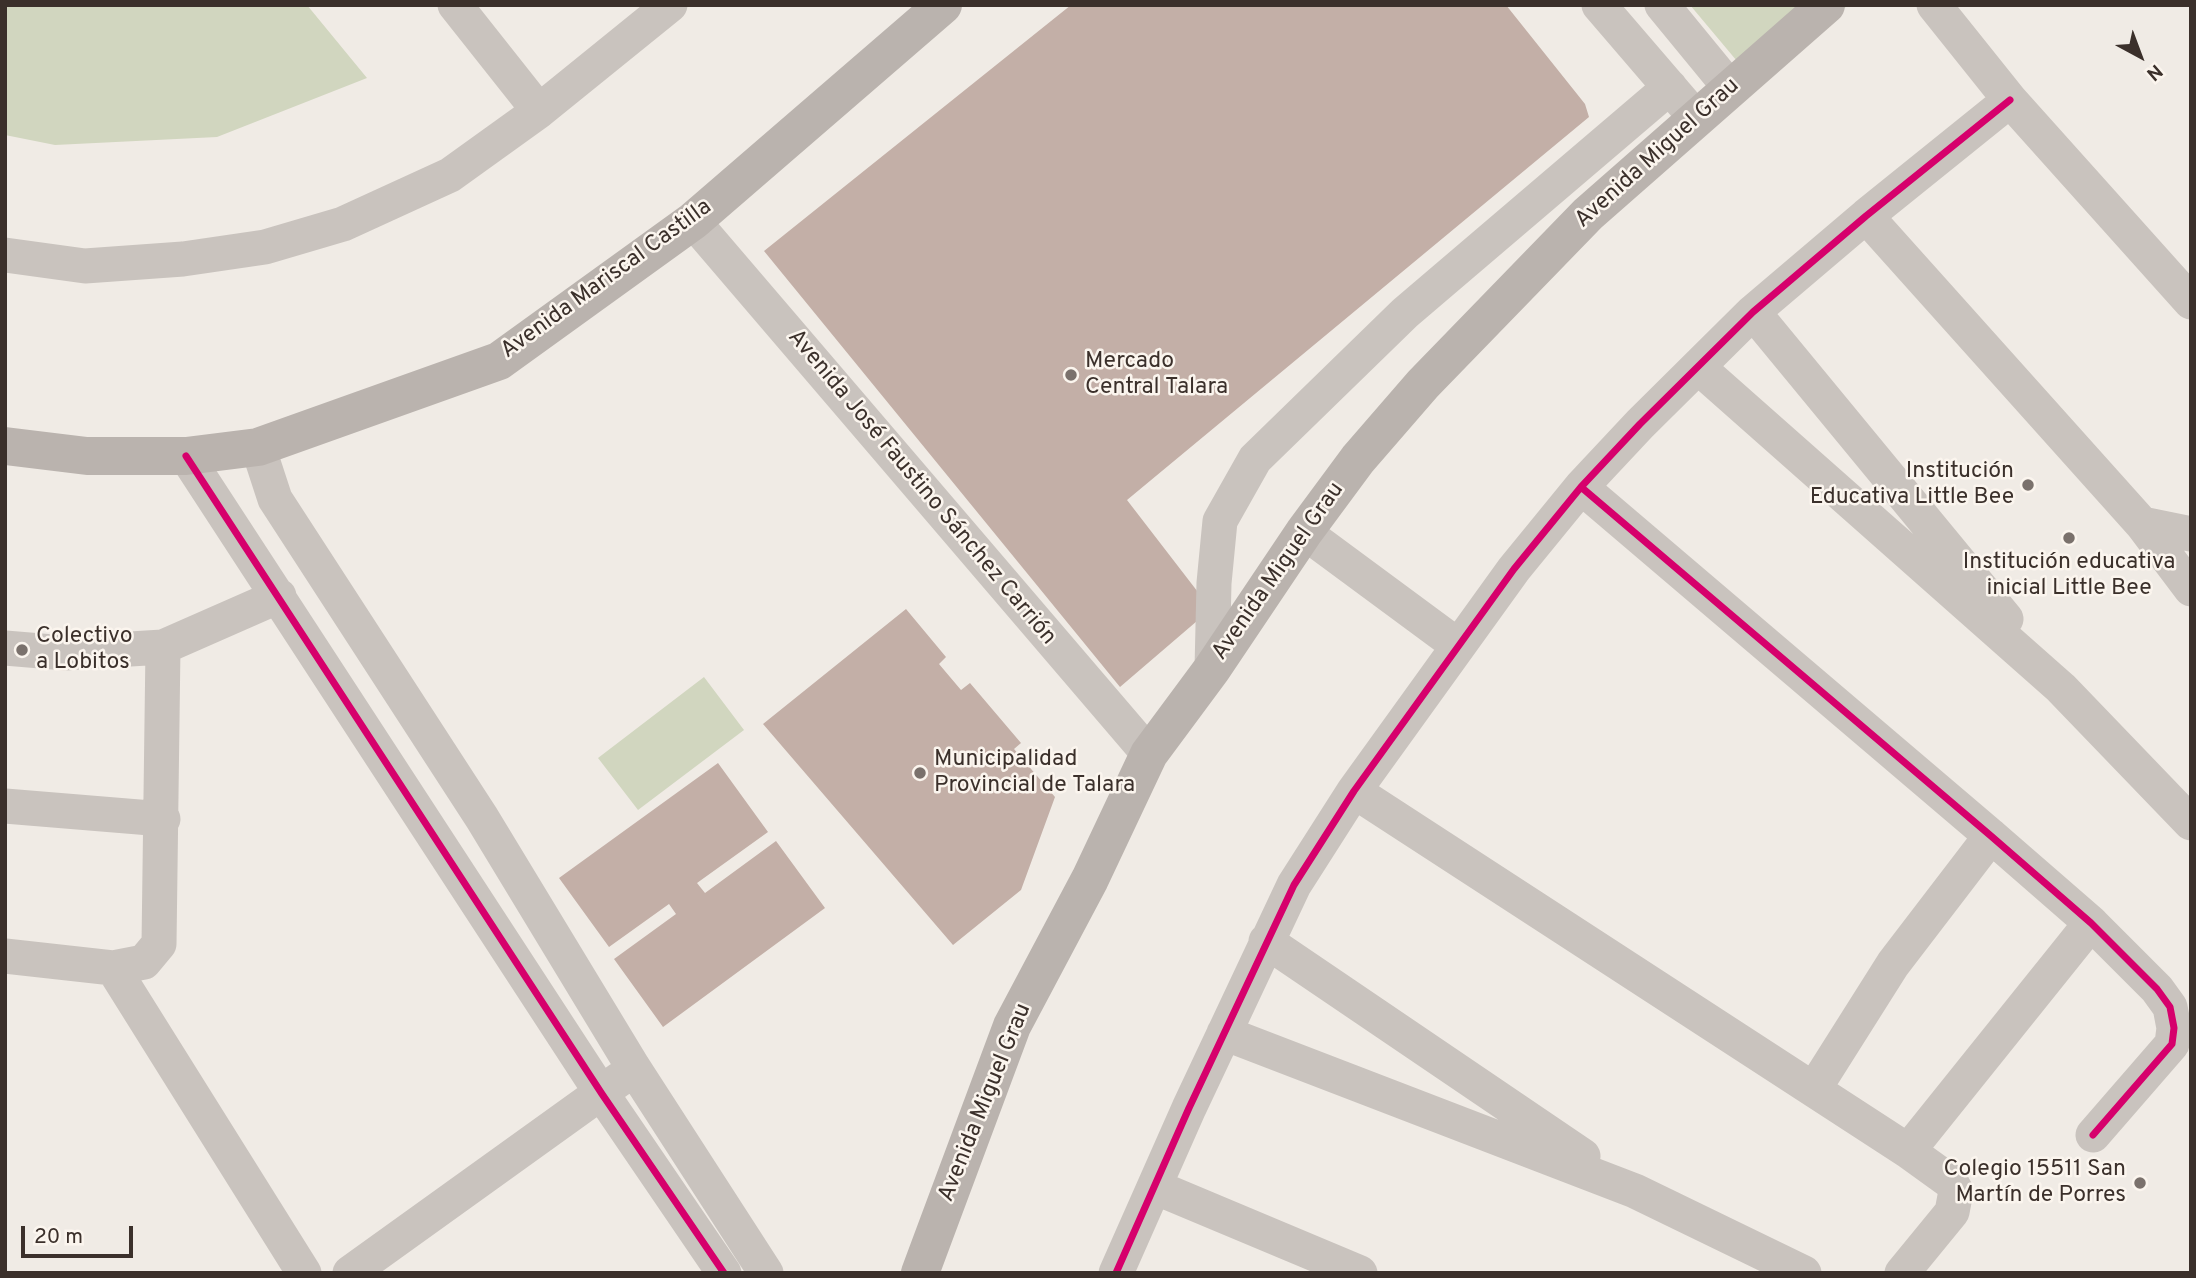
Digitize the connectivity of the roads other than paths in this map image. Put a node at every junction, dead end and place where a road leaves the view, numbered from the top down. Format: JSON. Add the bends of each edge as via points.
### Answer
{"nodes":[{"id":1,"x":455,"y":5,"type":"edge"},
{"id":2,"x":670,"y":5,"type":"edge"},
{"id":3,"x":943,"y":5,"type":"edge"},
{"id":4,"x":1600,"y":5,"type":"edge"},
{"id":5,"x":1662,"y":5,"type":"edge"},
{"id":6,"x":1826,"y":5,"type":"edge"},
{"id":7,"x":1934,"y":5,"type":"edge"},
{"id":8,"x":1670,"y":87,"type":"junction"},
{"id":9,"x":1731,"y":89,"type":"junction"},
{"id":10,"x":2010,"y":100,"type":"junction"},
{"id":11,"x":540,"y":111,"type":"junction"},
{"id":12,"x":1696,"y":119,"type":"junction"},
{"id":13,"x":1866,"y":216,"type":"junction"},
{"id":14,"x":693,"y":220,"type":"junction"},
{"id":15,"x":5,"y":255,"type":"edge"},
{"id":16,"x":2191,"y":302,"type":"edge"},
{"id":17,"x":1753,"y":312,"type":"junction"},
{"id":18,"x":1698,"y":367,"type":"junction"},
{"id":19,"x":5,"y":446,"type":"edge"},
{"id":20,"x":258,"y":447,"type":"junction"},
{"id":21,"x":186,"y":456,"type":"junction"},
{"id":22,"x":1581,"y":487,"type":"junction"},
{"id":23,"x":2142,"y":524,"type":"junction"},
{"id":24,"x":1304,"y":531,"type":"junction"},
{"id":25,"x":2191,"y":534,"type":"edge"},
{"id":26,"x":2191,"y":589,"type":"edge"},
{"id":27,"x":279,"y":596,"type":"junction"},
{"id":28,"x":1457,"y":645,"type":"junction"},
{"id":29,"x":163,"y":647,"type":"junction"},
{"id":30,"x":5,"y":648,"type":"edge"},
{"id":31,"x":1212,"y":669,"type":"junction"},
{"id":32,"x":2060,"y":688,"type":"junction"},
{"id":33,"x":1149,"y":754,"type":"junction"},
{"id":34,"x":1354,"y":791,"type":"junction"},
{"id":35,"x":5,"y":806,"type":"edge"},
{"id":36,"x":163,"y":820,"type":"junction"},
{"id":37,"x":2191,"y":822,"type":"edge"},
{"id":38,"x":1991,"y":836,"type":"junction"},
{"id":39,"x":2091,"y":923,"type":"junction"},
{"id":40,"x":1266,"y":941,"type":"junction"},
{"id":41,"x":5,"y":956,"type":"edge"},
{"id":42,"x":113,"y":968,"type":"junction"},
{"id":43,"x":1224,"y":1033,"type":"junction"},
{"id":44,"x":1430,"y":1053,"type":"junction"},
{"id":45,"x":633,"y":1067,"type":"junction"},
{"id":46,"x":1814,"y":1090,"type":"junction"},
{"id":47,"x":602,"y":1094,"type":"junction"},
{"id":48,"x":1408,"y":1103,"type":"junction"},
{"id":49,"x":2094,"y":1135,"type":"dead end"},
{"id":50,"x":1908,"y":1151,"type":"junction"},
{"id":51,"x":1155,"y":1187,"type":"junction"},
{"id":52,"x":1635,"y":1191,"type":"junction"},
{"id":53,"x":304,"y":1273,"type":"edge"},
{"id":54,"x":350,"y":1273,"type":"edge"},
{"id":55,"x":724,"y":1273,"type":"edge"},
{"id":56,"x":766,"y":1273,"type":"edge"},
{"id":57,"x":920,"y":1273,"type":"edge"},
{"id":58,"x":1116,"y":1273,"type":"edge"},
{"id":59,"x":1360,"y":1273,"type":"edge"},
{"id":60,"x":1804,"y":1273,"type":"edge"},
{"id":61,"x":1902,"y":1273,"type":"edge"}],
"edges":[{"from":1,"to":11,"type":"street"},
{"from":2,"to":11,"type":"street"},
{"from":3,"to":14,"type":"main road","name":"Avenida Mariscal Castilla"},
{"from":4,"to":8,"type":"street"},
{"from":5,"to":9,"type":"street"},
{"from":6,"to":9,"type":"main road","name":"Avenida Miguel Grau"},
{"from":7,"to":10,"type":"street"},
{"from":8,"to":12,"type":"street"},
{"from":8,"to":31,"type":"street","via":[[1405,313],[1255,459],[1220,521]]},
{"from":9,"to":12,"type":"main road","name":"Avenida Miguel Grau"},
{"from":10,"to":13,"type":"street"},
{"from":10,"to":16,"type":"street"},
{"from":11,"to":15,"type":"street","via":[[450,175],[343,224],[265,247],[85,266]]},
{"from":12,"to":24,"type":"main road","name":"Avenida Miguel Grau","via":[[1588,214],[1499,304],[1358,459]]},
{"from":13,"to":17,"type":"street"},
{"from":13,"to":23,"type":"street"},
{"from":14,"to":20,"type":"main road","name":"Avenida Mariscal Castilla","via":[[499,361]]},
{"from":14,"to":33,"type":"street","name":"Avenida José Faustino Sánchez Carrión"},
{"from":17,"to":18,"type":"street"},
{"from":17,"to":32,"type":"street","via":[[1966,567]]},
{"from":18,"to":22,"type":"street"},
{"from":18,"to":32,"type":"street"},
{"from":19,"to":21,"type":"main road","name":"Avenida Mariscal Castilla","via":[[87,456]]},
{"from":20,"to":21,"type":"main road","name":"Avenida Mariscal Castilla"},
{"from":20,"to":45,"type":"street","via":[[275,499],[482,818]]},
{"from":21,"to":27,"type":"street"},
{"from":22,"to":28,"type":"street"},
{"from":22,"to":38,"type":"street"},
{"from":23,"to":25,"type":"street"},
{"from":23,"to":26,"type":"street"},
{"from":24,"to":28,"type":"street"},
{"from":24,"to":31,"type":"main road","name":"Avenida Miguel Grau"},
{"from":27,"to":29,"type":"street"},
{"from":27,"to":47,"type":"street"},
{"from":28,"to":34,"type":"street"},
{"from":29,"to":30,"type":"street","via":[[65,653]]},
{"from":29,"to":36,"type":"street"},
{"from":31,"to":33,"type":"main road","name":"Avenida Miguel Grau"},
{"from":32,"to":37,"type":"street"},
{"from":33,"to":57,"type":"main road","name":"Avenida Miguel Grau","via":[[1090,879],[1012,1026]]},
{"from":34,"to":40,"type":"street","via":[[1294,885]]},
{"from":34,"to":46,"type":"street"},
{"from":35,"to":36,"type":"street"},
{"from":36,"to":42,"type":"street","via":[[159,944],[144,962]]},
{"from":38,"to":39,"type":"street"},
{"from":38,"to":46,"type":"street","via":[[1893,964]]},
{"from":39,"to":49,"type":"street","via":[[2157,989],[2170,1007],[2174,1028],[2172,1044],[2161,1060]]},
{"from":39,"to":50,"type":"street"},
{"from":40,"to":43,"type":"street"},
{"from":40,"to":44,"type":"street"},
{"from":41,"to":42,"type":"street"},
{"from":42,"to":53,"type":"street"},
{"from":43,"to":48,"type":"street"},
{"from":43,"to":51,"type":"street"},
{"from":44,"to":48,"type":"street"},
{"from":44,"to":52,"type":"street"},
{"from":45,"to":47,"type":"street"},
{"from":45,"to":56,"type":"street"},
{"from":46,"to":50,"type":"street"},
{"from":47,"to":54,"type":"street"},
{"from":47,"to":55,"type":"street"},
{"from":48,"to":52,"type":"street"},
{"from":50,"to":61,"type":"street","via":[[1951,1182],[1956,1201]]},
{"from":51,"to":58,"type":"street"},
{"from":51,"to":59,"type":"street"},
{"from":52,"to":60,"type":"street"}]}
